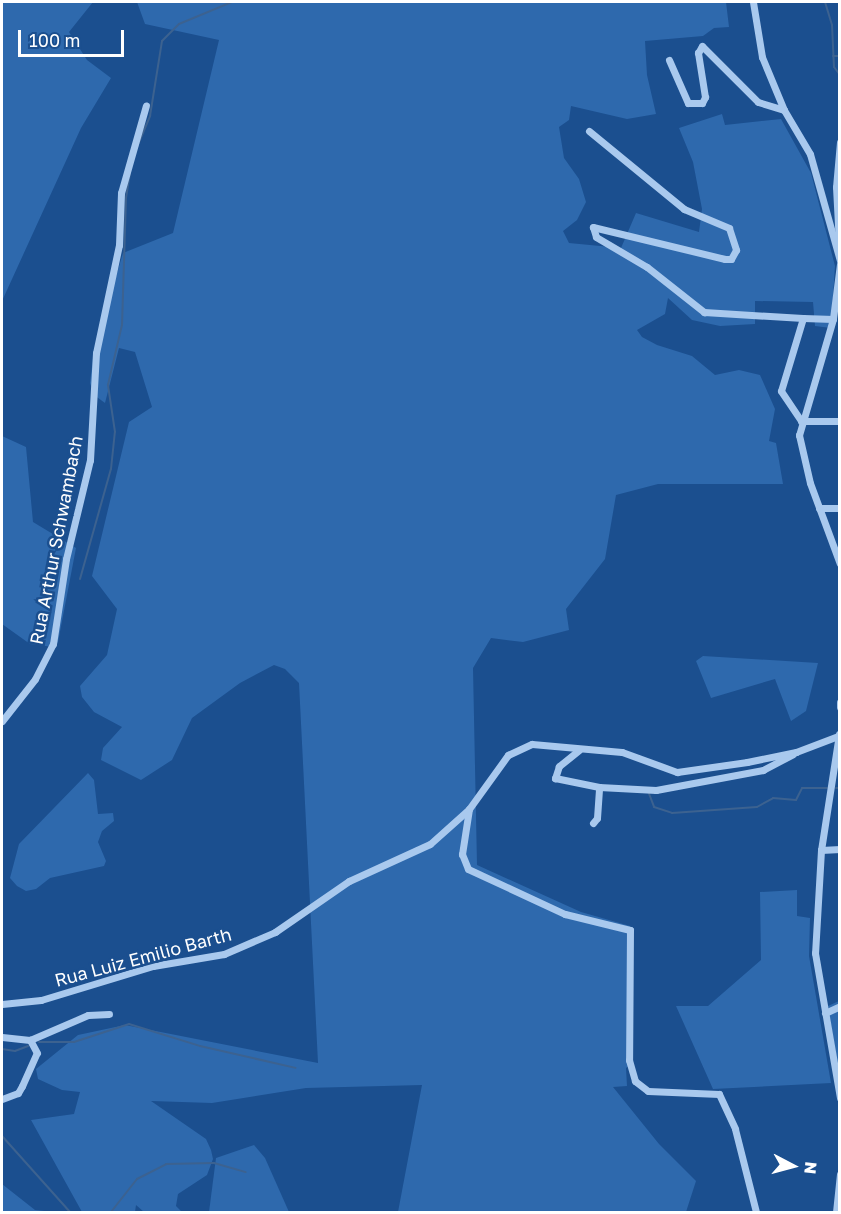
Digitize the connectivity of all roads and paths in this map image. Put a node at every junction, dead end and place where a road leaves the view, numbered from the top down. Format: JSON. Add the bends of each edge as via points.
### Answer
{"nodes":[{"id":1,"x":753,"y":2,"type":"edge"},
{"id":2,"x":669,"y":60,"type":"dead end"},
{"id":3,"x":146,"y":105,"type":"dead end"},
{"id":4,"x":784,"y":110,"type":"junction"},
{"id":5,"x":589,"y":131,"type":"dead end"},
{"id":6,"x":840,"y":142,"type":"edge"},
{"id":7,"x":840,"y":256,"type":"edge"},
{"id":8,"x":840,"y":262,"type":"edge"},
{"id":9,"x":802,"y":318,"type":"junction"},
{"id":10,"x":833,"y":319,"type":"junction"},
{"id":11,"x":801,"y":421,"type":"junction"},
{"id":12,"x":840,"y":421,"type":"edge"},
{"id":13,"x":819,"y":508,"type":"junction"},
{"id":14,"x":840,"y":508,"type":"edge"},
{"id":15,"x":839,"y":561,"type":"edge"},
{"id":16,"x":840,"y":702,"type":"edge"},
{"id":17,"x":840,"y":707,"type":"edge"},
{"id":18,"x":2,"y":721,"type":"edge"},
{"id":19,"x":839,"y":734,"type":"edge"},
{"id":20,"x":579,"y":750,"type":"junction"},
{"id":21,"x":796,"y":752,"type":"junction"},
{"id":22,"x":599,"y":787,"type":"junction"},
{"id":23,"x":469,"y":809,"type":"junction"},
{"id":24,"x":592,"y":823,"type":"dead end"},
{"id":25,"x":840,"y":849,"type":"edge"},
{"id":26,"x":821,"y":850,"type":"junction"},
{"id":27,"x":2,"y":1004,"type":"edge"},
{"id":28,"x":840,"y":1006,"type":"edge"},
{"id":29,"x":825,"y":1013,"type":"junction"},
{"id":30,"x":109,"y":1014,"type":"dead end"},
{"id":31,"x":2,"y":1037,"type":"edge"},
{"id":32,"x":30,"y":1040,"type":"junction"},
{"id":33,"x":840,"y":1098,"type":"edge"},
{"id":34,"x":2,"y":1099,"type":"edge"},
{"id":35,"x":840,"y":1174,"type":"edge"},
{"id":36,"x":756,"y":1212,"type":"edge"},
{"id":37,"x":836,"y":1212,"type":"edge"}],
"edges":[{"from":1,"to":4,"type":"street","via":[[762,57]]},
{"from":2,"to":4,"type":"street","via":[[688,103],[702,103],[705,96],[698,53],[702,46],[758,102]]},
{"from":3,"to":18,"type":"street","name":"Rua Arthur Schwambach","via":[[121,193],[119,244],[96,353],[90,460],[66,560],[52,644],[35,679]]},
{"from":4,"to":8,"type":"street","via":[[810,154]]},
{"from":5,"to":9,"type":"street","via":[[684,209],[729,228],[736,250],[730,259],[725,259],[593,227],[596,237],[647,267],[704,312]]},
{"from":6,"to":7,"type":"street","via":[[836,187]]},
{"from":8,"to":10,"type":"street"},
{"from":9,"to":10,"type":"street"},
{"from":9,"to":11,"type":"street","via":[[781,384],[784,400]]},
{"from":10,"to":11,"type":"street"},
{"from":11,"to":12,"type":"street"},
{"from":11,"to":13,"type":"street","via":[[802,458]]},
{"from":13,"to":14,"type":"street"},
{"from":13,"to":15,"type":"street"},
{"from":16,"to":17,"type":"street"},
{"from":19,"to":21,"type":"street","name":"Rua Luiz Emilio Barth"},
{"from":19,"to":26,"type":"street"},
{"from":20,"to":21,"type":"street","name":"Rua Luiz Emilio Barth","via":[[622,752],[677,772]]},
{"from":20,"to":22,"type":"street","via":[[559,766],[555,778]]},
{"from":20,"to":23,"type":"street","name":"Rua Luiz Emilio Barth","via":[[532,744],[518,749],[508,755]]},
{"from":21,"to":22,"type":"street","via":[[763,770],[705,783],[656,790]]},
{"from":22,"to":24,"type":"street","via":[[597,818]]},
{"from":23,"to":27,"type":"street","name":"Rua Luiz Emilio Barth","via":[[430,844],[349,881],[274,932],[224,954],[153,966],[25,1003]]},
{"from":23,"to":36,"type":"street","via":[[462,854],[468,869],[565,914],[630,930],[630,1060],[634,1081],[648,1091],[719,1094],[735,1129]]},
{"from":25,"to":26,"type":"street"},
{"from":26,"to":29,"type":"street","via":[[815,953]]},
{"from":28,"to":29,"type":"street"},
{"from":29,"to":33,"type":"street"},
{"from":30,"to":32,"type":"street","via":[[88,1015]]},
{"from":31,"to":32,"type":"street"},
{"from":32,"to":34,"type":"street","via":[[37,1053],[22,1086]]},
{"from":35,"to":37,"type":"street"}]}
